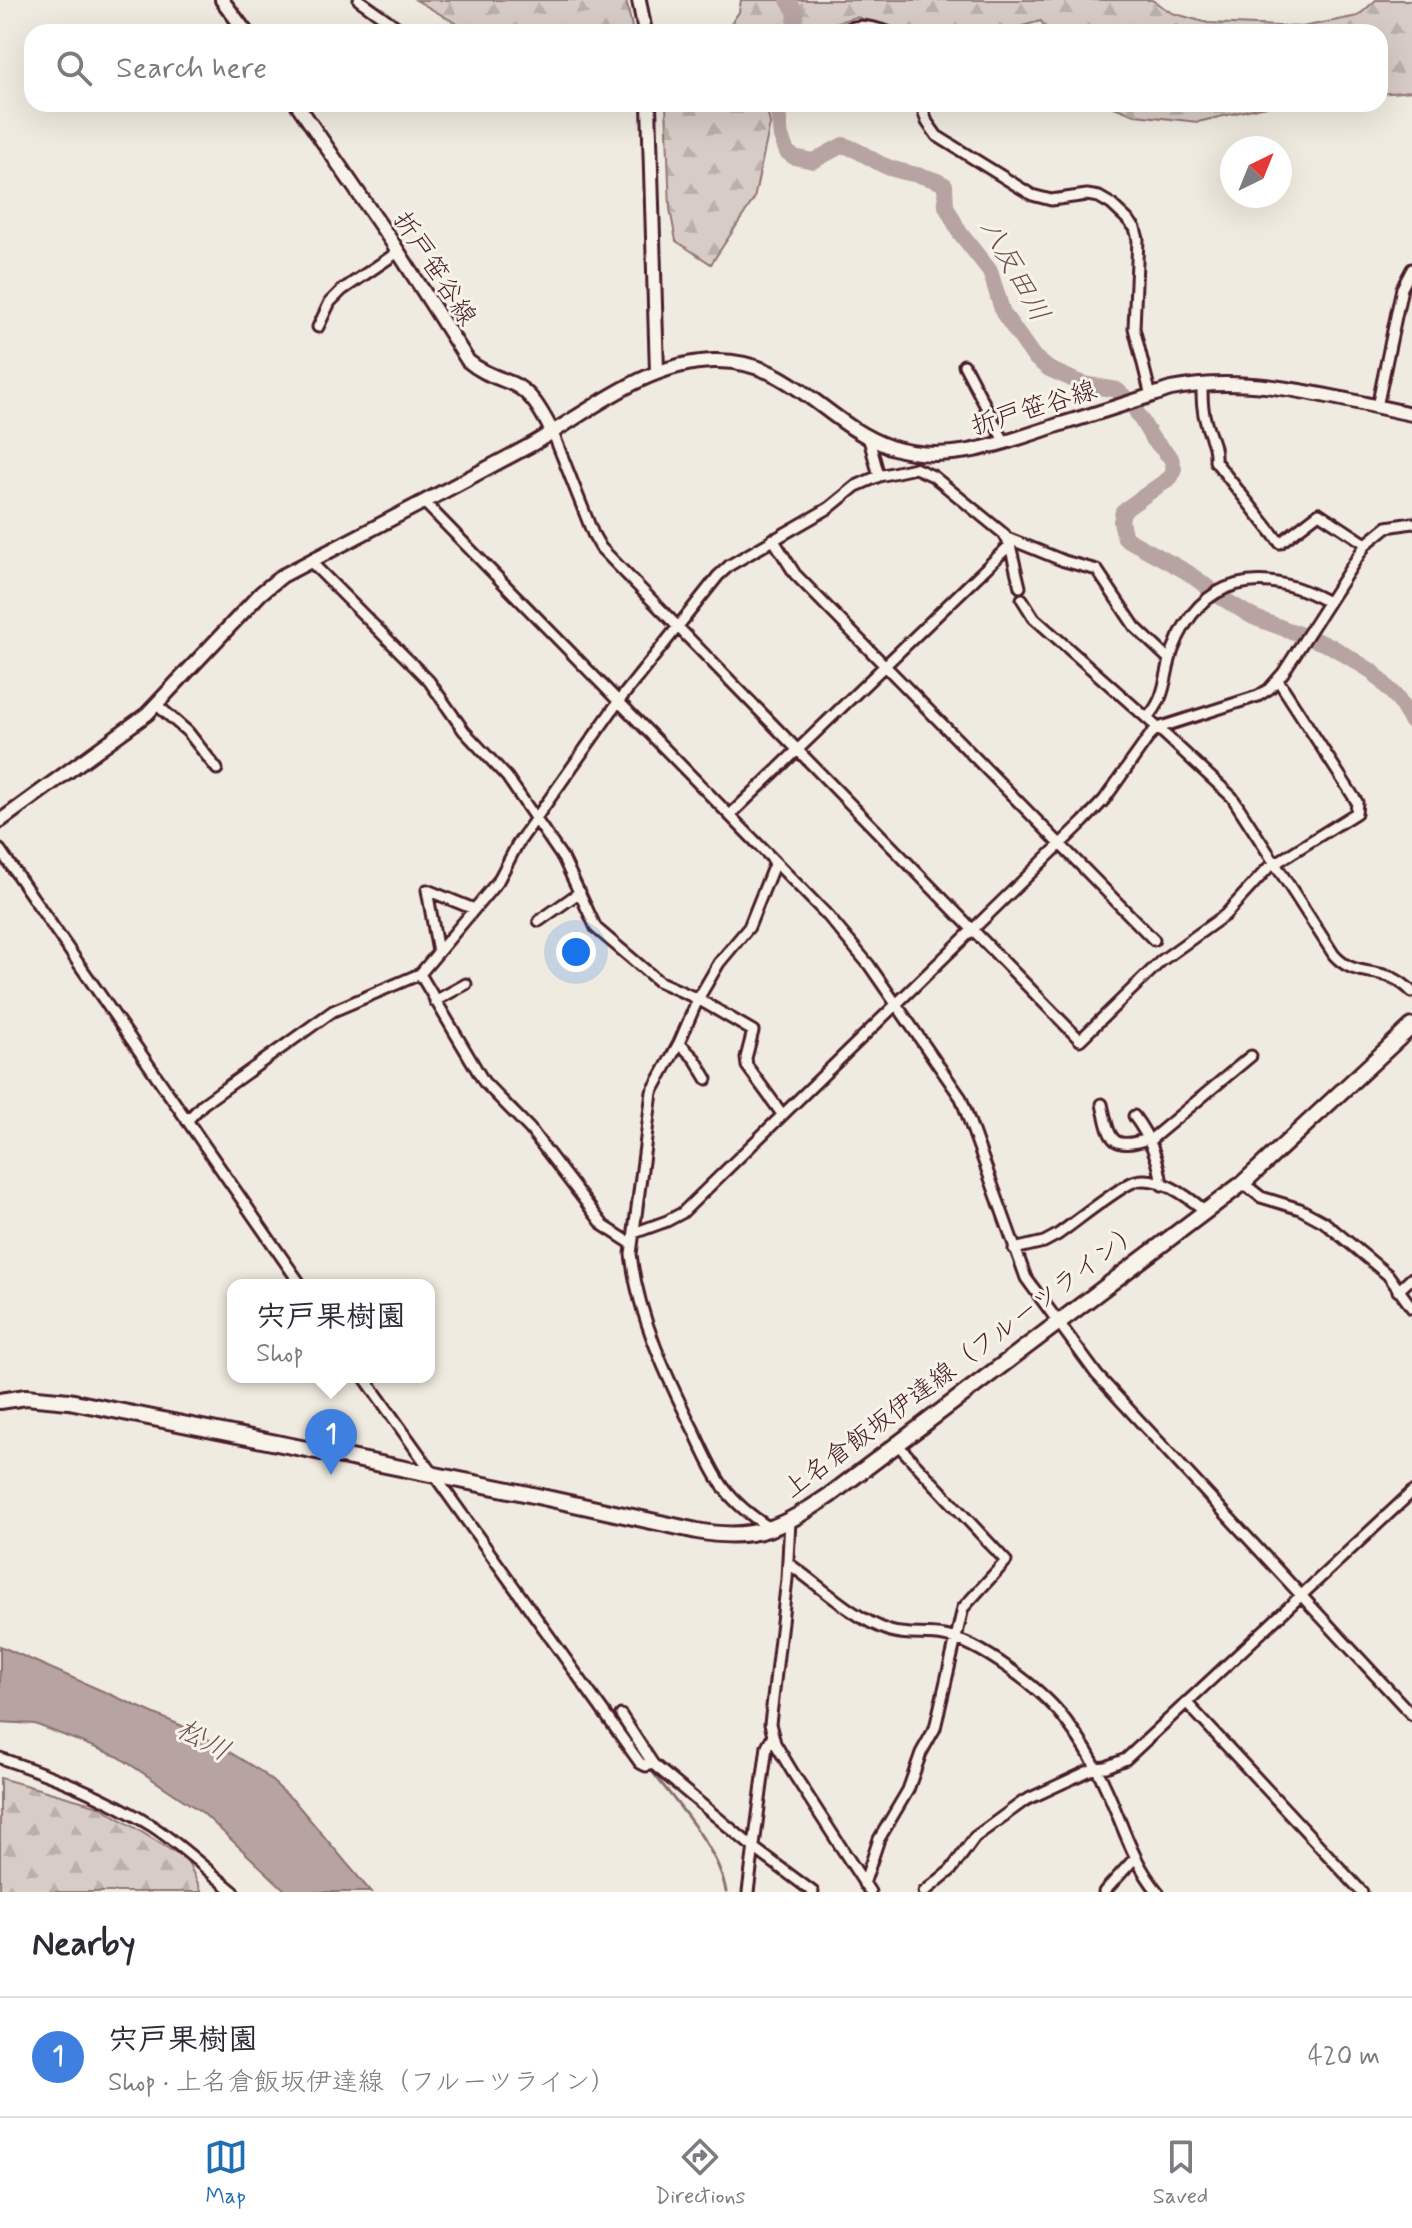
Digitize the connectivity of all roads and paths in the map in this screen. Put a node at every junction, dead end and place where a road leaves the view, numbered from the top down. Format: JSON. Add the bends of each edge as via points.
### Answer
{"nodes":[{"id":1,"x":222,"y":0,"type":"edge"},
{"id":2,"x":359,"y":0,"type":"edge"},
{"id":3,"x":639,"y":0,"type":"edge"},
{"id":4,"x":240,"y":24,"type":"edge"},
{"id":5,"x":393,"y":24,"type":"edge"},
{"id":6,"x":644,"y":24,"type":"edge"},
{"id":7,"x":302,"y":112,"type":"edge"},
{"id":8,"x":649,"y":112,"type":"edge"},
{"id":9,"x":924,"y":112,"type":"edge"},
{"id":10,"x":398,"y":252,"type":"junction"},
{"id":11,"x":1412,"y":269,"type":"edge"},
{"id":12,"x":318,"y":327,"type":"dead end"},
{"id":13,"x":964,"y":365,"type":"dead end"},
{"id":14,"x":657,"y":372,"type":"junction"},
{"id":15,"x":1202,"y":384,"type":"junction"},
{"id":16,"x":1151,"y":396,"type":"junction"},
{"id":17,"x":1377,"y":407,"type":"junction"},
{"id":18,"x":1412,"y":414,"type":"edge"},
{"id":19,"x":553,"y":433,"type":"junction"},
{"id":20,"x":868,"y":436,"type":"junction"},
{"id":21,"x":1005,"y":443,"type":"junction"},
{"id":22,"x":923,"y":453,"type":"junction"},
{"id":23,"x":915,"y":468,"type":"junction"},
{"id":24,"x":879,"y":476,"type":"junction"},
{"id":25,"x":424,"y":502,"type":"junction"},
{"id":26,"x":1412,"y":523,"type":"edge"},
{"id":27,"x":773,"y":539,"type":"junction"},
{"id":28,"x":1008,"y":542,"type":"junction"},
{"id":29,"x":1366,"y":544,"type":"junction"},
{"id":30,"x":310,"y":561,"type":"junction"},
{"id":31,"x":1020,"y":587,"type":"dead end"},
{"id":32,"x":1022,"y":599,"type":"dead end"},
{"id":33,"x":1328,"y":602,"type":"junction"},
{"id":34,"x":679,"y":626,"type":"junction"},
{"id":35,"x":1170,"y":660,"type":"junction"},
{"id":36,"x":884,"y":665,"type":"junction"},
{"id":37,"x":1278,"y":680,"type":"junction"},
{"id":38,"x":618,"y":702,"type":"junction"},
{"id":39,"x":157,"y":705,"type":"junction"},
{"id":40,"x":1147,"y":718,"type":"junction"},
{"id":41,"x":1158,"y":728,"type":"junction"},
{"id":42,"x":796,"y":748,"type":"junction"},
{"id":43,"x":217,"y":769,"type":"dead end"},
{"id":44,"x":730,"y":815,"type":"junction"},
{"id":45,"x":537,"y":820,"type":"junction"},
{"id":46,"x":0,"y":821,"type":"edge"},
{"id":47,"x":1059,"y":846,"type":"junction"},
{"id":48,"x":0,"y":850,"type":"edge"},
{"id":49,"x":775,"y":862,"type":"junction"},
{"id":50,"x":1275,"y":862,"type":"junction"},
{"id":51,"x":580,"y":892,"type":"junction"},
{"id":52,"x":474,"y":909,"type":"junction"},
{"id":53,"x":539,"y":921,"type":"dead end"},
{"id":54,"x":973,"y":930,"type":"junction"},
{"id":55,"x":1154,"y":940,"type":"dead end"},
{"id":56,"x":438,"y":952,"type":"junction"},
{"id":57,"x":420,"y":974,"type":"junction"},
{"id":58,"x":466,"y":984,"type":"dead end"},
{"id":59,"x":1412,"y":992,"type":"edge"},
{"id":60,"x":698,"y":999,"type":"junction"},
{"id":61,"x":435,"y":1001,"type":"junction"},
{"id":62,"x":896,"y":1004,"type":"junction"},
{"id":63,"x":1412,"y":1026,"type":"edge"},
{"id":64,"x":679,"y":1043,"type":"junction"},
{"id":65,"x":1251,"y":1056,"type":"dead end"},
{"id":66,"x":707,"y":1079,"type":"dead end"},
{"id":67,"x":1102,"y":1104,"type":"dead end"},
{"id":68,"x":782,"y":1114,"type":"junction"},
{"id":69,"x":1134,"y":1116,"type":"dead end"},
{"id":70,"x":187,"y":1121,"type":"junction"},
{"id":71,"x":1148,"y":1140,"type":"junction"},
{"id":72,"x":1243,"y":1183,"type":"junction"},
{"id":73,"x":1162,"y":1185,"type":"junction"},
{"id":74,"x":1204,"y":1210,"type":"junction"},
{"id":75,"x":633,"y":1238,"type":"junction"},
{"id":76,"x":1014,"y":1249,"type":"junction"},
{"id":77,"x":1412,"y":1278,"type":"edge"},
{"id":78,"x":297,"y":1279,"type":"edge"},
{"id":79,"x":1398,"y":1291,"type":"junction"},
{"id":80,"x":1412,"y":1308,"type":"edge"},
{"id":81,"x":1057,"y":1323,"type":"junction"},
{"id":82,"x":368,"y":1383,"type":"edge"},
{"id":83,"x":0,"y":1401,"type":"edge"},
{"id":84,"x":897,"y":1444,"type":"junction"},
{"id":85,"x":432,"y":1475,"type":"junction"},
{"id":86,"x":1411,"y":1495,"type":"edge"},
{"id":87,"x":790,"y":1520,"type":"junction"},
{"id":88,"x":770,"y":1528,"type":"junction"},
{"id":89,"x":789,"y":1564,"type":"junction"},
{"id":90,"x":1302,"y":1595,"type":"junction"},
{"id":91,"x":957,"y":1639,"type":"junction"},
{"id":92,"x":1186,"y":1702,"type":"junction"},
{"id":93,"x":621,"y":1715,"type":"dead end"},
{"id":94,"x":1412,"y":1715,"type":"edge"},
{"id":95,"x":773,"y":1735,"type":"junction"},
{"id":96,"x":0,"y":1758,"type":"edge"},
{"id":97,"x":653,"y":1764,"type":"junction"},
{"id":98,"x":1095,"y":1768,"type":"junction"},
{"id":99,"x":754,"y":1848,"type":"junction"},
{"id":100,"x":1135,"y":1858,"type":"junction"},
{"id":101,"x":867,"y":1888,"type":"edge"},
{"id":102,"x":234,"y":1892,"type":"edge"},
{"id":103,"x":748,"y":1892,"type":"edge"},
{"id":104,"x":813,"y":1892,"type":"edge"},
{"id":105,"x":924,"y":1892,"type":"edge"},
{"id":106,"x":1104,"y":1892,"type":"edge"},
{"id":107,"x":1158,"y":1892,"type":"edge"},
{"id":108,"x":1362,"y":1892,"type":"edge"}],
"edges":[{"from":1,"to":4,"type":"main road"},
{"from":2,"to":5,"type":"street"},
{"from":3,"to":6,"type":"main road"},
{"from":7,"to":10,"type":"main road","name":"折戸笹谷線"},
{"from":8,"to":14,"type":"main road"},
{"from":9,"to":16,"type":"street","via":[[937,136],[1032,195],[1051,200],[1099,197],[1135,228],[1139,259],[1134,328]]},
{"from":10,"to":12,"type":"street","via":[[342,290]]},
{"from":10,"to":19,"type":"main road","name":"折戸笹谷線","via":[[468,361],[517,385]]},
{"from":11,"to":17,"type":"street","via":[[1402,288]]},
{"from":13,"to":21,"type":"street"},
{"from":14,"to":19,"type":"main road","name":"折戸笹谷線"},
{"from":14,"to":20,"type":"main road","name":"折戸笹谷線","via":[[713,361],[758,366],[791,382]]},
{"from":15,"to":16,"type":"main road","name":"折戸笹谷線"},
{"from":15,"to":17,"type":"main road","name":"折戸笹谷線","via":[[1260,385]]},
{"from":15,"to":29,"type":"street","via":[[1215,461],[1280,543],[1319,513]]},
{"from":16,"to":21,"type":"main road","name":"折戸笹谷線"},
{"from":17,"to":18,"type":"main road","name":"折戸笹谷線"},
{"from":19,"to":25,"type":"main road"},
{"from":19,"to":34,"type":"street","via":[[601,548]]},
{"from":20,"to":22,"type":"main road","name":"折戸笹谷線","via":[[890,447]]},
{"from":20,"to":24,"type":"street"},
{"from":21,"to":22,"type":"main road","name":"折戸笹谷線","via":[[961,453]]},
{"from":22,"to":23,"type":"street"},
{"from":23,"to":24,"type":"street"},
{"from":23,"to":28,"type":"street","via":[[933,476]]},
{"from":24,"to":27,"type":"street"},
{"from":25,"to":30,"type":"main road"},
{"from":25,"to":38,"type":"street"},
{"from":26,"to":29,"type":"street","via":[[1387,527]]},
{"from":27,"to":34,"type":"street","via":[[730,565]]},
{"from":27,"to":36,"type":"street","via":[[795,574]]},
{"from":28,"to":31,"type":"street"},
{"from":28,"to":35,"type":"street","via":[[1097,570],[1135,627]]},
{"from":28,"to":36,"type":"street"},
{"from":29,"to":33,"type":"street"},
{"from":30,"to":39,"type":"main road","via":[[261,593]]},
{"from":30,"to":45,"type":"street","via":[[429,681]]},
{"from":32,"to":40,"type":"street","via":[[1034,618]]},
{"from":33,"to":35,"type":"street","via":[[1268,580],[1220,590],[1208,596],[1188,621]]},
{"from":33,"to":37,"type":"street"},
{"from":34,"to":38,"type":"street"},
{"from":34,"to":42,"type":"street"},
{"from":35,"to":40,"type":"street","via":[[1159,705]]},
{"from":36,"to":42,"type":"street"},
{"from":36,"to":47,"type":"street"},
{"from":37,"to":41,"type":"street","via":[[1258,696]]},
{"from":37,"to":50,"type":"street","via":[[1358,807],[1352,816]]},
{"from":38,"to":44,"type":"street"},
{"from":38,"to":45,"type":"street"},
{"from":39,"to":43,"type":"street","via":[[200,745]]},
{"from":39,"to":46,"type":"main road"},
{"from":40,"to":41,"type":"street"},
{"from":41,"to":47,"type":"street","via":[[1104,800]]},
{"from":41,"to":50,"type":"street","via":[[1232,797]]},
{"from":42,"to":44,"type":"street"},
{"from":42,"to":54,"type":"street"},
{"from":44,"to":49,"type":"street"},
{"from":45,"to":51,"type":"street"},
{"from":45,"to":52,"type":"street"},
{"from":47,"to":54,"type":"street"},
{"from":47,"to":55,"type":"street"},
{"from":48,"to":70,"type":"street"},
{"from":49,"to":60,"type":"street","via":[[749,927]]},
{"from":49,"to":62,"type":"street","via":[[828,916]]},
{"from":50,"to":54,"type":"street","via":[[1225,915],[1161,961],[1080,1040]]},
{"from":50,"to":59,"type":"street","via":[[1343,966],[1393,977]]},
{"from":51,"to":53,"type":"street"},
{"from":51,"to":60,"type":"street","via":[[596,928],[658,981]]},
{"from":52,"to":56,"type":"street"},
{"from":52,"to":56,"type":"street","via":[[427,890]]},
{"from":54,"to":62,"type":"street"},
{"from":56,"to":57,"type":"street"},
{"from":57,"to":61,"type":"street"},
{"from":57,"to":70,"type":"street","via":[[333,1011]]},
{"from":58,"to":61,"type":"street"},
{"from":60,"to":64,"type":"street"},
{"from":60,"to":68,"type":"street","via":[[753,1031],[747,1066]]},
{"from":61,"to":75,"type":"street","via":[[484,1082],[530,1129],[604,1226]]},
{"from":62,"to":68,"type":"street"},
{"from":62,"to":76,"type":"street","via":[[961,1098]]},
{"from":63,"to":72,"type":"main road","name":"上名倉飯坂伊達線（フルーツライン）"},
{"from":64,"to":66,"type":"street"},
{"from":64,"to":75,"type":"street","via":[[650,1100]]},
{"from":65,"to":71,"type":"street"},
{"from":67,"to":71,"type":"street","via":[[1120,1144]]},
{"from":68,"to":75,"type":"street","via":[[679,1215]]},
{"from":69,"to":71,"type":"street"},
{"from":70,"to":78,"type":"street"},
{"from":71,"to":73,"type":"street"},
{"from":72,"to":74,"type":"main road","name":"上名倉飯坂伊達線（フルーツライン）"},
{"from":72,"to":79,"type":"street","via":[[1261,1197],[1324,1222],[1372,1260]]},
{"from":73,"to":74,"type":"street"},
{"from":73,"to":76,"type":"street","via":[[1132,1182],[1057,1235]]},
{"from":74,"to":81,"type":"main road","name":"上名倉飯坂伊達線（フルーツライン）"},
{"from":75,"to":88,"type":"street","via":[[633,1277],[676,1396],[724,1488]]},
{"from":76,"to":81,"type":"street","via":[[1026,1278]]},
{"from":77,"to":79,"type":"street"},
{"from":79,"to":80,"type":"street"},
{"from":81,"to":84,"type":"main road","name":"上名倉飯坂伊達線（フルーツライン）"},
{"from":81,"to":90,"type":"street","via":[[1097,1375]]},
{"from":82,"to":85,"type":"street"},
{"from":83,"to":85,"type":"main road","name":"上名倉飯坂伊達線（フルーツライン）","via":[[69,1401]]},
{"from":84,"to":87,"type":"main road","name":"上名倉飯坂伊達線（フルーツライン）"},
{"from":84,"to":91,"type":"street","via":[[1006,1561],[966,1602]]},
{"from":85,"to":88,"type":"main road","name":"上名倉飯坂伊達線（フルーツライン）","via":[[722,1536]]},
{"from":85,"to":97,"type":"street","via":[[640,1763]]},
{"from":86,"to":90,"type":"street"},
{"from":87,"to":88,"type":"main road","name":"上名倉飯坂伊達線（フルーツライン）"},
{"from":87,"to":89,"type":"street"},
{"from":89,"to":91,"type":"street","via":[[870,1622],[893,1632]]},
{"from":89,"to":95,"type":"street","via":[[770,1724]]},
{"from":90,"to":92,"type":"street"},
{"from":90,"to":94,"type":"street"},
{"from":91,"to":98,"type":"street","via":[[987,1652],[1036,1691],[1061,1715]]},
{"from":91,"to":101,"type":"street","via":[[935,1728],[879,1839]]},
{"from":92,"to":98,"type":"street","via":[[1126,1759]]},
{"from":92,"to":108,"type":"street"},
{"from":93,"to":97,"type":"street"},
{"from":95,"to":99,"type":"street","via":[[767,1746]]},
{"from":95,"to":101,"type":"street"},
{"from":96,"to":102,"type":"street","via":[[126,1811]]},
{"from":97,"to":99,"type":"street"},
{"from":98,"to":100,"type":"street"},
{"from":98,"to":105,"type":"street","via":[[1024,1801],[975,1837],[951,1870]]},
{"from":99,"to":103,"type":"street"},
{"from":99,"to":104,"type":"street"},
{"from":100,"to":106,"type":"street"},
{"from":100,"to":107,"type":"street"}]}
